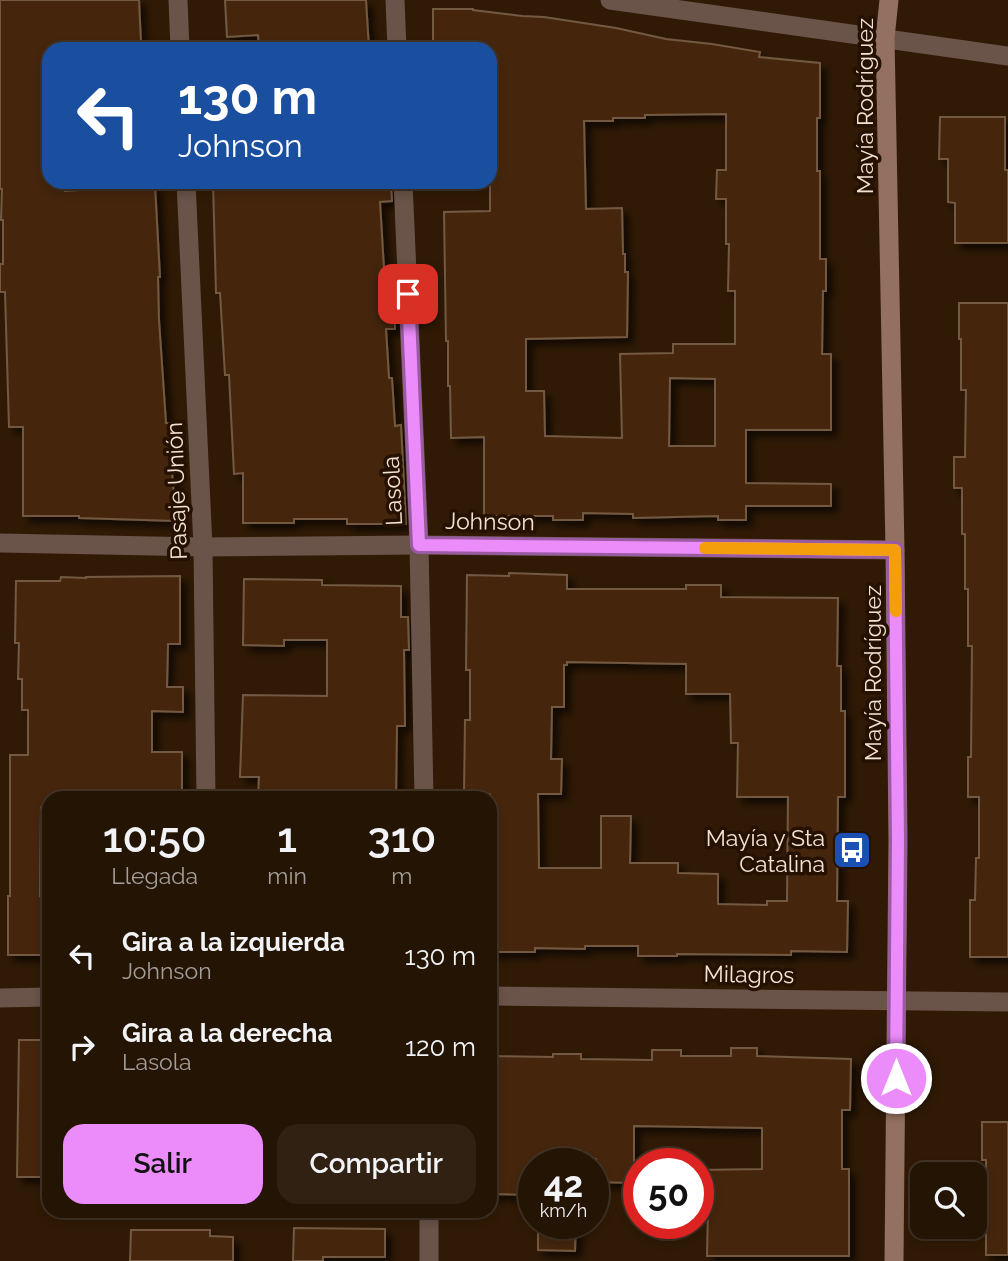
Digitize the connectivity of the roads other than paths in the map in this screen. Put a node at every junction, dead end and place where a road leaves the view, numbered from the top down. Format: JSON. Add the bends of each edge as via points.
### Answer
{"nodes":[{"id":1,"x":178,"y":0,"type":"edge"},
{"id":2,"x":395,"y":0,"type":"edge"},
{"id":3,"x":610,"y":0,"type":"edge"},
{"id":4,"x":889,"y":0,"type":"edge"},
{"id":5,"x":886,"y":38,"type":"junction"},
{"id":6,"x":180,"y":42,"type":"edge"},
{"id":7,"x":397,"y":42,"type":"edge"},
{"id":8,"x":1008,"y":57,"type":"edge"},
{"id":9,"x":186,"y":189,"type":"edge"},
{"id":10,"x":403,"y":189,"type":"edge"},
{"id":11,"x":0,"y":543,"type":"edge"},
{"id":12,"x":419,"y":545,"type":"junction"},
{"id":13,"x":203,"y":547,"type":"junction"},
{"id":14,"x":895,"y":550,"type":"junction"},
{"id":15,"x":206,"y":791,"type":"edge"},
{"id":16,"x":424,"y":791,"type":"edge"},
{"id":17,"x":497,"y":996,"type":"edge"},
{"id":18,"x":0,"y":998,"type":"edge"},
{"id":19,"x":42,"y":998,"type":"edge"},
{"id":20,"x":897,"y":1000,"type":"junction"},
{"id":21,"x":1008,"y":1002,"type":"edge"},
{"id":22,"x":429,"y":1218,"type":"edge"},
{"id":23,"x":429,"y":1261,"type":"edge"},
{"id":24,"x":894,"y":1261,"type":"edge"}],
"edges":[{"from":1,"to":6,"type":"street"},
{"from":2,"to":7,"type":"street"},
{"from":3,"to":5,"type":"street"},
{"from":4,"to":5,"type":"main road","name":"Mayía Rodríguez"},
{"from":5,"to":8,"type":"street"},
{"from":5,"to":14,"type":"main road","name":"Mayía Rodríguez"},
{"from":9,"to":13,"type":"street","name":"Pasaje Unión"},
{"from":10,"to":12,"type":"street","name":"Lasola"},
{"from":11,"to":13,"type":"street","name":"Johnson"},
{"from":12,"to":13,"type":"street","name":"Johnson"},
{"from":12,"to":14,"type":"street","name":"Johnson"},
{"from":12,"to":16,"type":"street","name":"Lasola"},
{"from":13,"to":15,"type":"street","name":"Pasaje Unión"},
{"from":14,"to":20,"type":"main road","name":"Mayía Rodríguez"},
{"from":17,"to":20,"type":"street","name":"Milagros"},
{"from":18,"to":19,"type":"street"},
{"from":20,"to":21,"type":"street","name":"Milagros"},
{"from":20,"to":24,"type":"main road","name":"Mayía Rodríguez"},
{"from":22,"to":23,"type":"street"}]}
